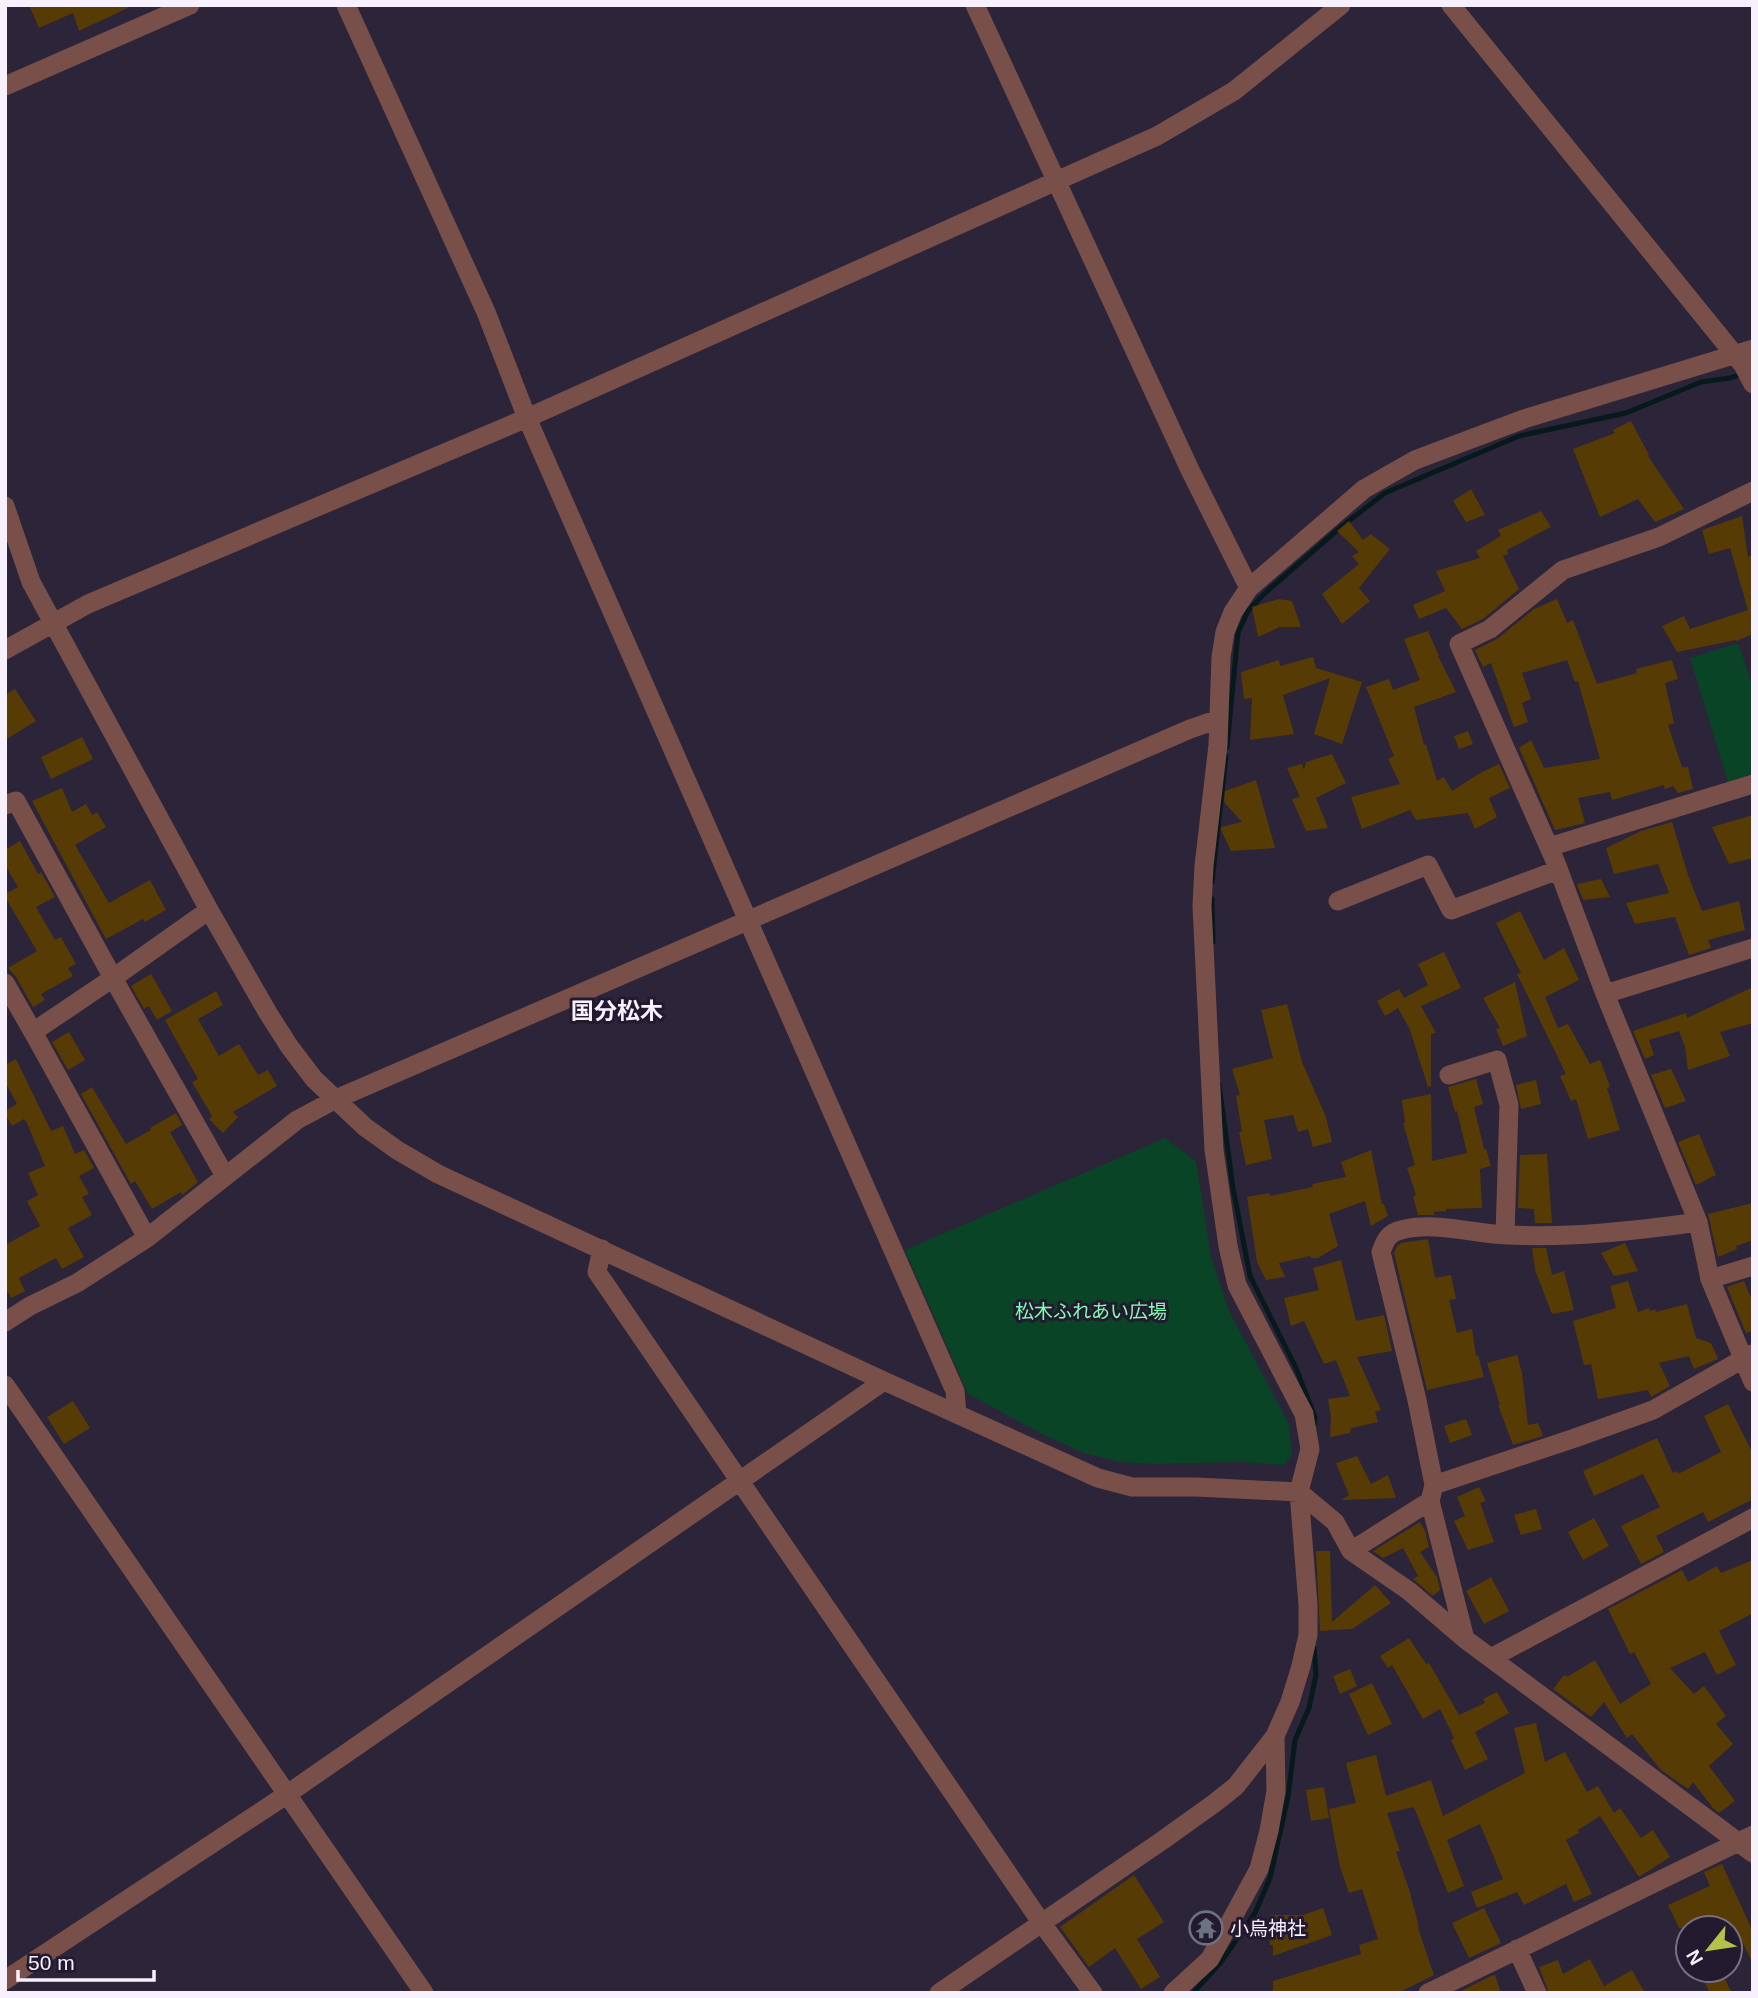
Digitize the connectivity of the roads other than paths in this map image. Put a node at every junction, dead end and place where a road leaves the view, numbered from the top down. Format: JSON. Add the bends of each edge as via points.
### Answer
{"nodes":[{"id":1,"x":190,"y":5,"type":"edge"},
{"id":2,"x":346,"y":5,"type":"edge"},
{"id":3,"x":975,"y":5,"type":"edge"},
{"id":4,"x":1341,"y":5,"type":"edge"},
{"id":5,"x":1451,"y":5,"type":"edge"},
{"id":6,"x":5,"y":86,"type":"edge"},
{"id":7,"x":1055,"y":181,"type":"junction"},
{"id":8,"x":1747,"y":367,"type":"edge"},
{"id":9,"x":527,"y":418,"type":"junction"},
{"id":10,"x":1753,"y":491,"type":"edge"},
{"id":11,"x":5,"y":506,"type":"edge"},
{"id":12,"x":1249,"y":588,"type":"junction"},
{"id":13,"x":53,"y":622,"type":"junction"},
{"id":14,"x":5,"y":650,"type":"edge"},
{"id":15,"x":1219,"y":719,"type":"junction"},
{"id":16,"x":1753,"y":784,"type":"edge"},
{"id":17,"x":5,"y":805,"type":"edge"},
{"id":18,"x":1549,"y":847,"type":"junction"},
{"id":19,"x":1558,"y":870,"type":"junction"},
{"id":20,"x":1338,"y":901,"type":"dead end"},
{"id":21,"x":209,"y":910,"type":"junction"},
{"id":22,"x":750,"y":921,"type":"junction"},
{"id":23,"x":1753,"y":948,"type":"edge"},
{"id":24,"x":113,"y":978,"type":"junction"},
{"id":25,"x":5,"y":983,"type":"edge"},
{"id":26,"x":1605,"y":994,"type":"junction"},
{"id":27,"x":33,"y":1032,"type":"junction"},
{"id":28,"x":1449,"y":1075,"type":"dead end"},
{"id":29,"x":337,"y":1099,"type":"junction"},
{"id":30,"x":225,"y":1176,"type":"junction"},
{"id":31,"x":1698,"y":1222,"type":"junction"},
{"id":32,"x":1505,"y":1235,"type":"junction"},
{"id":33,"x":147,"y":1238,"type":"junction"},
{"id":34,"x":602,"y":1249,"type":"junction"},
{"id":35,"x":1753,"y":1266,"type":"edge"},
{"id":36,"x":1710,"y":1279,"type":"junction"},
{"id":37,"x":5,"y":1322,"type":"edge"},
{"id":38,"x":1747,"y":1356,"type":"edge"},
{"id":39,"x":884,"y":1381,"type":"junction"},
{"id":40,"x":1753,"y":1382,"type":"edge"},
{"id":41,"x":5,"y":1385,"type":"edge"},
{"id":42,"x":957,"y":1414,"type":"junction"},
{"id":43,"x":742,"y":1481,"type":"junction"},
{"id":44,"x":1299,"y":1492,"type":"junction"},
{"id":45,"x":1432,"y":1493,"type":"junction"},
{"id":46,"x":1753,"y":1518,"type":"edge"},
{"id":47,"x":1351,"y":1551,"type":"junction"},
{"id":48,"x":1465,"y":1639,"type":"junction"},
{"id":49,"x":1491,"y":1658,"type":"junction"},
{"id":50,"x":1275,"y":1736,"type":"junction"},
{"id":51,"x":286,"y":1795,"type":"junction"},
{"id":52,"x":1747,"y":1843,"type":"edge"},
{"id":53,"x":1041,"y":1922,"type":"junction"},
{"id":54,"x":1517,"y":1949,"type":"junction"},
{"id":55,"x":5,"y":1980,"type":"edge"},
{"id":56,"x":424,"y":1993,"type":"edge"},
{"id":57,"x":939,"y":1993,"type":"edge"},
{"id":58,"x":1093,"y":1993,"type":"edge"},
{"id":59,"x":1172,"y":1993,"type":"edge"},
{"id":60,"x":1428,"y":1993,"type":"edge"},
{"id":61,"x":1537,"y":1993,"type":"edge"}],
"edges":[{"from":1,"to":6,"type":"street"},
{"from":2,"to":9,"type":"street","via":[[486,312]]},
{"from":3,"to":7,"type":"street"},
{"from":4,"to":7,"type":"street","via":[[1234,91],[1157,136]]},
{"from":5,"to":8,"type":"street"},
{"from":7,"to":9,"type":"street"},
{"from":7,"to":12,"type":"street"},
{"from":8,"to":12,"type":"street","via":[[1524,419],[1415,460],[1364,489]]},
{"from":9,"to":13,"type":"street"},
{"from":9,"to":22,"type":"street"},
{"from":10,"to":18,"type":"street","via":[[1659,537],[1563,570],[1490,629],[1459,644]]},
{"from":11,"to":13,"type":"street","via":[[31,582]]},
{"from":12,"to":15,"type":"street","via":[[1225,632]]},
{"from":13,"to":14,"type":"street"},
{"from":13,"to":21,"type":"street"},
{"from":15,"to":22,"type":"street"},
{"from":15,"to":44,"type":"street","via":[[1202,906],[1213,1150],[1237,1285],[1304,1413],[1310,1449]]},
{"from":16,"to":18,"type":"street"},
{"from":17,"to":24,"type":"street","via":[[16,800]]},
{"from":18,"to":19,"type":"street"},
{"from":19,"to":20,"type":"street","via":[[1451,910],[1428,865]]},
{"from":19,"to":26,"type":"street"},
{"from":21,"to":24,"type":"street"},
{"from":21,"to":29,"type":"street","via":[[289,1046],[314,1079]]},
{"from":22,"to":29,"type":"street"},
{"from":22,"to":42,"type":"street","via":[[955,1391]]},
{"from":23,"to":26,"type":"street"},
{"from":24,"to":27,"type":"street"},
{"from":24,"to":30,"type":"street"},
{"from":25,"to":27,"type":"street"},
{"from":26,"to":31,"type":"street"},
{"from":27,"to":33,"type":"street"},
{"from":28,"to":32,"type":"street","via":[[1497,1060],[1509,1105]]},
{"from":29,"to":30,"type":"street","via":[[297,1120]]},
{"from":29,"to":34,"type":"street","via":[[365,1127],[438,1174]]},
{"from":30,"to":33,"type":"street"},
{"from":31,"to":32,"type":"street","via":[[1595,1235]]},
{"from":31,"to":36,"type":"street"},
{"from":32,"to":45,"type":"street","via":[[1439,1227],[1399,1230],[1386,1237],[1381,1252],[1417,1400]]},
{"from":33,"to":37,"type":"street"},
{"from":34,"to":39,"type":"street"},
{"from":34,"to":43,"type":"street","via":[[597,1272]]},
{"from":35,"to":36,"type":"street"},
{"from":36,"to":38,"type":"street"},
{"from":38,"to":40,"type":"street"},
{"from":38,"to":45,"type":"street","via":[[1653,1410]]},
{"from":39,"to":42,"type":"street"},
{"from":39,"to":43,"type":"street"},
{"from":41,"to":51,"type":"street"},
{"from":42,"to":44,"type":"street","via":[[1116,1483]]},
{"from":43,"to":51,"type":"street"},
{"from":43,"to":53,"type":"street"},
{"from":44,"to":47,"type":"street","via":[[1335,1522]]},
{"from":44,"to":50,"type":"street","via":[[1308,1635],[1290,1702]]},
{"from":45,"to":47,"type":"street"},
{"from":45,"to":48,"type":"street"},
{"from":46,"to":49,"type":"street"},
{"from":47,"to":48,"type":"street","via":[[1409,1591]]},
{"from":48,"to":49,"type":"street"},
{"from":49,"to":52,"type":"street"},
{"from":50,"to":53,"type":"street","via":[[1236,1786],[1216,1802]]},
{"from":50,"to":59,"type":"street","via":[[1276,1791],[1259,1869],[1210,1959]]},
{"from":51,"to":55,"type":"street"},
{"from":51,"to":56,"type":"street"},
{"from":52,"to":54,"type":"street"},
{"from":53,"to":57,"type":"street"},
{"from":53,"to":58,"type":"street"},
{"from":54,"to":60,"type":"street"},
{"from":54,"to":61,"type":"street"}]}
